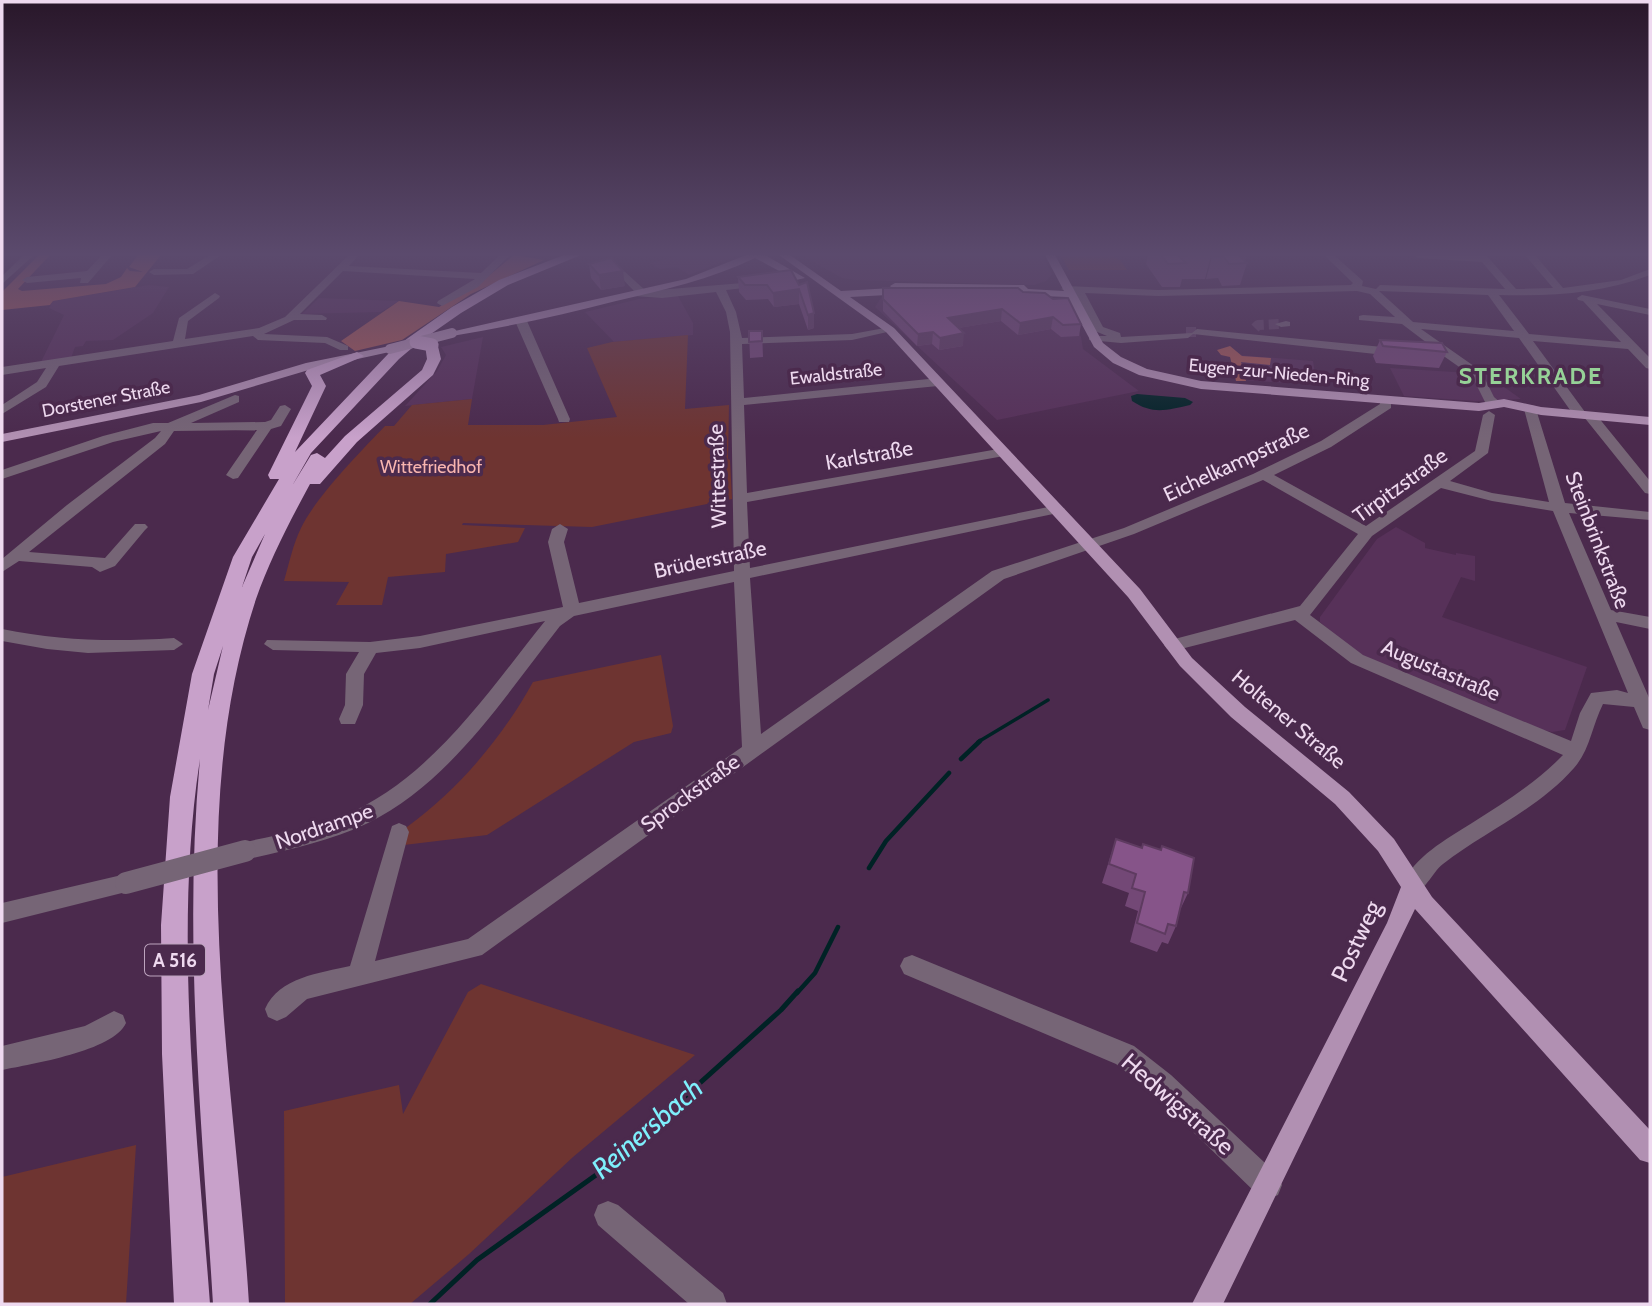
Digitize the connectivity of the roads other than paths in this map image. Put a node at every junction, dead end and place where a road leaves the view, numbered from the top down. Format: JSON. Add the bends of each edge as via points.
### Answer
{"nodes":[{"id":1,"x":188,"y":316,"type":"edge"},
{"id":2,"x":450,"y":316,"type":"edge"},
{"id":3,"x":464,"y":316,"type":"edge"},
{"id":4,"x":542,"y":316,"type":"edge"},
{"id":5,"x":732,"y":316,"type":"edge"},
{"id":6,"x":871,"y":316,"type":"edge"},
{"id":7,"x":872,"y":316,"type":"edge"},
{"id":8,"x":1081,"y":316,"type":"edge"},
{"id":9,"x":1089,"y":316,"type":"edge"},
{"id":10,"x":1401,"y":316,"type":"edge"},
{"id":11,"x":1511,"y":316,"type":"edge"},
{"id":12,"x":1603,"y":316,"type":"edge"},
{"id":13,"x":291,"y":317,"type":"joint"},
{"id":14,"x":321,"y":317,"type":"dead end"},
{"id":15,"x":1363,"y":318,"type":"dead end"},
{"id":16,"x":521,"y":321,"type":"junction"},
{"id":17,"x":1407,"y":323,"type":"junction"},
{"id":18,"x":890,"y":330,"type":"junction"},
{"id":19,"x":252,"y":333,"type":"junction"},
{"id":20,"x":1112,"y":334,"type":"junction"},
{"id":21,"x":1193,"y":334,"type":"junction"},
{"id":22,"x":1525,"y":336,"type":"junction"},
{"id":23,"x":1093,"y":338,"type":"junction"},
{"id":24,"x":416,"y":342,"type":"junction"},
{"id":25,"x":737,"y":342,"type":"junction"},
{"id":26,"x":178,"y":345,"type":"junction"},
{"id":27,"x":432,"y":345,"type":"junction"},
{"id":28,"x":1632,"y":346,"type":"junction"},
{"id":29,"x":344,"y":348,"type":"dead end"},
{"id":30,"x":1447,"y":353,"type":"junction"},
{"id":31,"x":357,"y":356,"type":"junction"},
{"id":32,"x":55,"y":363,"type":"junction"},
{"id":33,"x":1650,"y":364,"type":"edge"},
{"id":34,"x":2,"y":371,"type":"edge"},
{"id":35,"x":312,"y":373,"type":"junction"},
{"id":36,"x":938,"y":382,"type":"junction"},
{"id":37,"x":217,"y":394,"type":"junction"},
{"id":38,"x":235,"y":399,"type":"dead end"},
{"id":39,"x":1385,"y":400,"type":"junction"},
{"id":40,"x":737,"y":402,"type":"junction"},
{"id":41,"x":285,"y":409,"type":"dead end"},
{"id":42,"x":1492,"y":409,"type":"junction"},
{"id":43,"x":1530,"y":409,"type":"junction"},
{"id":44,"x":2,"y":410,"type":"edge"},
{"id":45,"x":1584,"y":415,"type":"junction"},
{"id":46,"x":564,"y":419,"type":"dead end"},
{"id":47,"x":1650,"y":421,"type":"edge"},
{"id":48,"x":266,"y":426,"type":"junction"},
{"id":49,"x":170,"y":427,"type":"junction"},
{"id":50,"x":2,"y":438,"type":"edge"},
{"id":51,"x":1004,"y":452,"type":"junction"},
{"id":52,"x":2,"y":475,"type":"edge"},
{"id":53,"x":233,"y":475,"type":"dead end"},
{"id":54,"x":1264,"y":475,"type":"junction"},
{"id":55,"x":1441,"y":483,"type":"junction"},
{"id":56,"x":1650,"y":490,"type":"edge"},
{"id":57,"x":740,"y":499,"type":"junction"},
{"id":58,"x":1559,"y":507,"type":"junction"},
{"id":59,"x":1058,"y":509,"type":"junction"},
{"id":60,"x":274,"y":516,"type":"junction"},
{"id":61,"x":1650,"y":516,"type":"edge"},
{"id":62,"x":141,"y":527,"type":"dead end"},
{"id":63,"x":560,"y":529,"type":"dead end"},
{"id":64,"x":1367,"y":533,"type":"junction"},
{"id":65,"x":1090,"y":545,"type":"junction"},
{"id":66,"x":15,"y":556,"type":"junction"},
{"id":67,"x":108,"y":563,"type":"junction"},
{"id":68,"x":2,"y":567,"type":"edge"},
{"id":69,"x":90,"y":571,"type":"dead end"},
{"id":70,"x":742,"y":575,"type":"junction"},
{"id":71,"x":572,"y":611,"type":"junction"},
{"id":72,"x":1298,"y":614,"type":"junction"},
{"id":73,"x":1602,"y":614,"type":"junction"},
{"id":74,"x":1650,"y":623,"type":"edge"},
{"id":75,"x":2,"y":635,"type":"edge"},
{"id":76,"x":174,"y":644,"type":"dead end"},
{"id":77,"x":273,"y":644,"type":"dead end"},
{"id":78,"x":1173,"y":645,"type":"junction"},
{"id":79,"x":370,"y":649,"type":"junction"},
{"id":80,"x":1642,"y":702,"type":"junction"},
{"id":81,"x":348,"y":719,"type":"dead end"},
{"id":82,"x":1650,"y":723,"type":"edge"},
{"id":83,"x":752,"y":749,"type":"junction"},
{"id":84,"x":1576,"y":753,"type":"junction"},
{"id":85,"x":399,"y":832,"type":"dead end"},
{"id":86,"x":1412,"y":886,"type":"junction"},
{"id":87,"x":2,"y":913,"type":"edge"},
{"id":88,"x":912,"y":966,"type":"dead end"},
{"id":89,"x":359,"y":975,"type":"junction"},
{"id":90,"x":277,"y":1009,"type":"dead end"},
{"id":91,"x":114,"y":1023,"type":"dead end"},
{"id":92,"x":2,"y":1058,"type":"edge"},
{"id":93,"x":1650,"y":1150,"type":"edge"},
{"id":94,"x":1268,"y":1185,"type":"junction"},
{"id":95,"x":608,"y":1215,"type":"dead end"},
{"id":96,"x":192,"y":1304,"type":"edge"},
{"id":97,"x":231,"y":1304,"type":"edge"},
{"id":98,"x":712,"y":1304,"type":"edge"},
{"id":99,"x":1207,"y":1304,"type":"edge"}],
"edges":[{"from":1,"to":26,"type":"street","via":[[183,320]]},
{"from":2,"to":60,"type":"highway","number":"A 516","via":[[374,372],[340,408],[307,448]]},
{"from":3,"to":60,"type":"highway","number":"A 516","via":[[398,365],[366,397]]},
{"from":4,"to":16,"type":"main road","name":"Dorstener Straße"},
{"from":5,"to":25,"type":"street","name":"Wittestraße"},
{"from":6,"to":18,"type":"main road","name":"Holtener Straße"},
{"from":7,"to":18,"type":"main road","name":"Holtener Straße"},
{"from":8,"to":23,"type":"main road","name":"Eugen-zur-Nieden-Ring"},
{"from":9,"to":20,"type":"street","name":"Eugen-zur-Nieden-Ring","via":[[1099,329]]},
{"from":10,"to":17,"type":"street"},
{"from":11,"to":22,"type":"street"},
{"from":12,"to":28,"type":"street"},
{"from":13,"to":14,"type":"street"},
{"from":13,"to":19,"type":"street"},
{"from":15,"to":17,"type":"street"},
{"from":16,"to":24,"type":"main road","name":"Dorstener Straße","bridge":true},
{"from":16,"to":27,"type":"main road","name":"Dorstener Straße"},
{"from":16,"to":46,"type":"street"},
{"from":17,"to":22,"type":"street"},
{"from":17,"to":30,"type":"street"},
{"from":18,"to":25,"type":"street","via":[[852,337]]},
{"from":18,"to":36,"type":"main road","name":"Holtener Straße"},
{"from":19,"to":26,"type":"street"},
{"from":19,"to":29,"type":"street","via":[[257,337],[327,340]]},
{"from":20,"to":21,"type":"street"},
{"from":20,"to":23,"type":"street"},
{"from":21,"to":23,"type":"street"},
{"from":21,"to":30,"type":"street","via":[[1252,332],[1403,354]]},
{"from":22,"to":28,"type":"street"},
{"from":22,"to":45,"type":"street"},
{"from":23,"to":39,"type":"main road","name":"Eugen-zur-Nieden-Ring","via":[[1125,365],[1172,380]]},
{"from":24,"to":27,"type":"highway","bridge":true},
{"from":24,"to":31,"type":"main road","name":"Dorstener Straße","bridge":true},
{"from":25,"to":40,"type":"street","name":"Wittestraße"},
{"from":26,"to":32,"type":"street"},
{"from":27,"to":35,"type":"main road","name":"Dorstener Straße"},
{"from":27,"to":60,"type":"highway","via":[[434,359],[428,372],[351,439]]},
{"from":28,"to":33,"type":"street"},
{"from":30,"to":42,"type":"street","via":[[1477,374]]},
{"from":31,"to":35,"type":"highway"},
{"from":31,"to":37,"type":"main road","name":"Dorstener Straße"},
{"from":32,"to":34,"type":"street"},
{"from":32,"to":44,"type":"street","via":[[42,384]]},
{"from":35,"to":37,"type":"main road","name":"Dorstener Straße"},
{"from":35,"to":60,"type":"highway","via":[[319,386],[268,492]]},
{"from":36,"to":40,"type":"street","name":"Ewaldstraße"},
{"from":36,"to":51,"type":"main road","name":"Holtener Straße"},
{"from":37,"to":50,"type":"main road","name":"Dorstener Straße"},
{"from":38,"to":49,"type":"street"},
{"from":39,"to":42,"type":"main road","name":"Eugen-zur-Nieden-Ring"},
{"from":39,"to":54,"type":"street","name":"Eichelkampstraße","via":[[1387,405],[1326,443]]},
{"from":40,"to":57,"type":"street","name":"Wittestraße"},
{"from":41,"to":48,"type":"street","via":[[276,423]]},
{"from":42,"to":43,"type":"main road","name":"Eugen-zur-Nieden-Ring"},
{"from":42,"to":55,"type":"street","name":"Tirpitzstraße","via":[[1481,453]]},
{"from":43,"to":45,"type":"main road","name":"Eugen-zur-Nieden-Ring"},
{"from":43,"to":58,"type":"street","name":"Steinbrinkstraße"},
{"from":45,"to":47,"type":"main road","name":"Eugen-zur-Nieden-Ring"},
{"from":45,"to":56,"type":"street"},
{"from":48,"to":49,"type":"street"},
{"from":48,"to":53,"type":"street"},
{"from":49,"to":52,"type":"street","via":[[108,439]]},
{"from":49,"to":66,"type":"street","via":[[160,441]]},
{"from":51,"to":57,"type":"street","name":"Karlstraße"},
{"from":51,"to":59,"type":"main road","name":"Holtener Straße"},
{"from":54,"to":64,"type":"street"},
{"from":54,"to":65,"type":"street","name":"Eichelkampstraße"},
{"from":55,"to":58,"type":"street","via":[[1477,495]]},
{"from":55,"to":64,"type":"street","name":"Tirpitzstraße"},
{"from":57,"to":70,"type":"street","name":"Wittestraße"},
{"from":58,"to":61,"type":"street"},
{"from":58,"to":73,"type":"street","name":"Steinbrinkstraße"},
{"from":59,"to":65,"type":"main road","name":"Holtener Straße"},
{"from":59,"to":70,"type":"street","name":"Brüderstraße"},
{"from":60,"to":96,"type":"highway","number":"A 516","via":[[238,570],[214,633],[188,735],[180,797],[175,985]]},
{"from":60,"to":97,"type":"highway","number":"A 516","via":[[229,657],[207,790],[208,971]]},
{"from":62,"to":67,"type":"street"},
{"from":63,"to":71,"type":"street","via":[[556,542]]},
{"from":64,"to":72,"type":"street","name":"Tirpitzstraße"},
{"from":65,"to":78,"type":"main road","name":"Holtener Straße"},
{"from":65,"to":83,"type":"street","name":"Sprockstraße","via":[[998,575]]},
{"from":66,"to":67,"type":"street"},
{"from":66,"to":68,"type":"street"},
{"from":67,"to":69,"type":"street"},
{"from":70,"to":71,"type":"street","name":"Brüderstraße"},
{"from":70,"to":83,"type":"street","name":"Wittestraße"},
{"from":71,"to":79,"type":"street","name":"Brüderstraße"},
{"from":71,"to":87,"type":"street","name":"Nordrampe","bridge":true,"via":[[554,622],[457,742],[411,786],[361,817],[293,840]]},
{"from":72,"to":78,"type":"street"},
{"from":72,"to":84,"type":"street","name":"Augustastraße","via":[[1357,659]]},
{"from":73,"to":74,"type":"street"},
{"from":73,"to":80,"type":"street","name":"Steinbrinkstraße"},
{"from":75,"to":76,"type":"street","via":[[88,649]]},
{"from":77,"to":79,"type":"street","name":"Brüderstraße"},
{"from":78,"to":86,"type":"main road","name":"Holtener Straße","via":[[1211,688],[1342,798],[1392,852]]},
{"from":79,"to":81,"type":"street","via":[[355,674],[354,705]]},
{"from":80,"to":82,"type":"street","name":"Steinbrinkstraße"},
{"from":80,"to":84,"type":"street","name":"Postweg","via":[[1597,698]]},
{"from":83,"to":89,"type":"street","name":"Sprockstraße","via":[[474,948]]},
{"from":84,"to":86,"type":"street","name":"Postweg","via":[[1544,782],[1420,869]]},
{"from":85,"to":89,"type":"street"},
{"from":86,"to":93,"type":"main road","name":"Holtener Straße","via":[[1441,924]]},
{"from":86,"to":94,"type":"main road","name":"Postweg","via":[[1398,925]]},
{"from":88,"to":94,"type":"street","name":"Hedwigstraße","via":[[1125,1055]]},
{"from":89,"to":90,"type":"street","name":"Sprockstraße","via":[[301,989]]},
{"from":91,"to":92,"type":"street","via":[[89,1037]]},
{"from":94,"to":99,"type":"main road","name":"Postweg"},
{"from":95,"to":98,"type":"street"}]}
